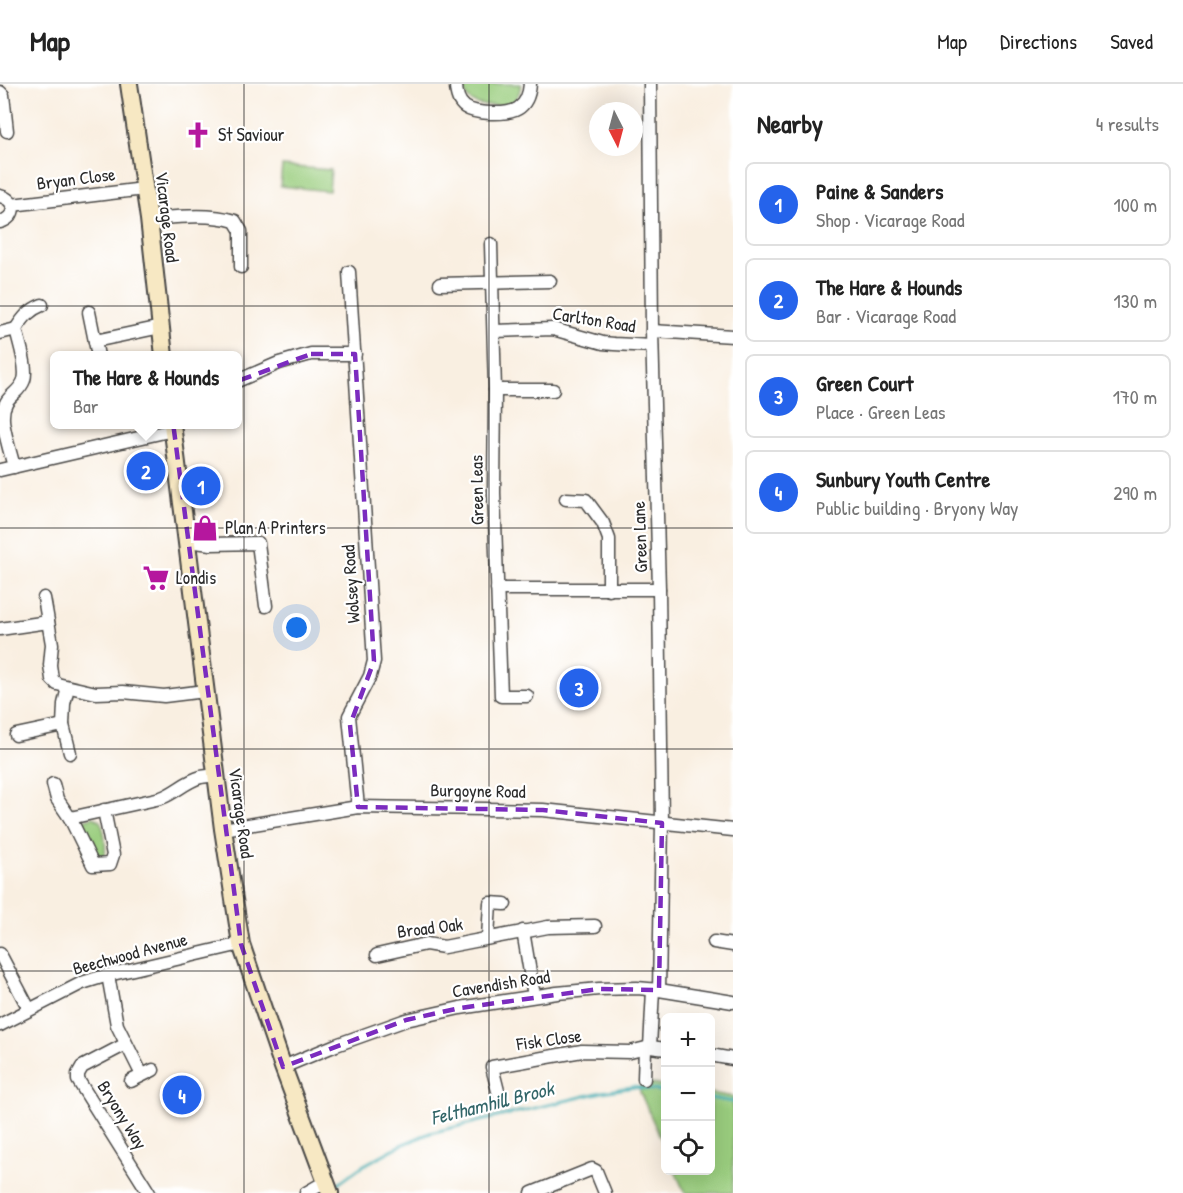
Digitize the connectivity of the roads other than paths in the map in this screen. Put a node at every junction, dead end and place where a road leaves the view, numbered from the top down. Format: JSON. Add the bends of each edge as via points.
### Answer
{"nodes":[{"id":1,"x":129,"y":84,"type":"edge"},
{"id":2,"x":456,"y":84,"type":"edge"},
{"id":3,"x":530,"y":84,"type":"edge"},
{"id":4,"x":650,"y":84,"type":"edge"},
{"id":5,"x":0,"y":93,"type":"edge"},
{"id":6,"x":7,"y":131,"type":"dead end"},
{"id":7,"x":144,"y":189,"type":"junction"},
{"id":8,"x":0,"y":196,"type":"edge"},
{"id":9,"x":12,"y":205,"type":"junction"},
{"id":10,"x":148,"y":219,"type":"junction"},
{"id":11,"x":0,"y":222,"type":"edge"},
{"id":12,"x":491,"y":244,"type":"dead end"},
{"id":13,"x":241,"y":267,"type":"dead end"},
{"id":14,"x":349,"y":273,"type":"dead end"},
{"id":15,"x":550,"y":280,"type":"dead end"},
{"id":16,"x":491,"y":282,"type":"junction"},
{"id":17,"x":440,"y":284,"type":"dead end"},
{"id":18,"x":42,"y":306,"type":"dead end"},
{"id":19,"x":89,"y":312,"type":"dead end"},
{"id":20,"x":161,"y":327,"type":"junction"},
{"id":21,"x":16,"y":329,"type":"junction"},
{"id":22,"x":494,"y":331,"type":"junction"},
{"id":23,"x":652,"y":331,"type":"junction"},
{"id":24,"x":0,"y":333,"type":"edge"},
{"id":25,"x":733,"y":336,"type":"edge"},
{"id":26,"x":95,"y":341,"type":"junction"},
{"id":27,"x":652,"y":346,"type":"junction"},
{"id":28,"x":97,"y":351,"type":"edge"},
{"id":29,"x":163,"y":351,"type":"edge"},
{"id":30,"x":355,"y":354,"type":"junction"},
{"id":31,"x":242,"y":379,"type":"edge"},
{"id":32,"x":495,"y":390,"type":"junction"},
{"id":33,"x":554,"y":390,"type":"dead end"},
{"id":34,"x":165,"y":429,"type":"edge"},
{"id":35,"x":173,"y":429,"type":"edge"},
{"id":36,"x":14,"y":467,"type":"junction"},
{"id":37,"x":0,"y":470,"type":"edge"},
{"id":38,"x":566,"y":498,"type":"dead end"},
{"id":39,"x":187,"y":541,"type":"junction"},
{"id":40,"x":497,"y":589,"type":"junction"},
{"id":41,"x":659,"y":589,"type":"junction"},
{"id":42,"x":609,"y":590,"type":"junction"},
{"id":43,"x":44,"y":598,"type":"dead end"},
{"id":44,"x":267,"y":606,"type":"dead end"},
{"id":45,"x":48,"y":622,"type":"junction"},
{"id":46,"x":0,"y":629,"type":"edge"},
{"id":47,"x":68,"y":687,"type":"junction"},
{"id":48,"x":205,"y":692,"type":"junction"},
{"id":49,"x":527,"y":696,"type":"dead end"},
{"id":50,"x":63,"y":724,"type":"junction"},
{"id":51,"x":16,"y":735,"type":"dead end"},
{"id":52,"x":70,"y":753,"type":"dead end"},
{"id":53,"x":216,"y":776,"type":"junction"},
{"id":54,"x":53,"y":784,"type":"dead end"},
{"id":55,"x":358,"y":807,"type":"junction"},
{"id":56,"x":105,"y":810,"type":"junction"},
{"id":57,"x":70,"y":818,"type":"junction"},
{"id":58,"x":662,"y":823,"type":"junction"},
{"id":59,"x":223,"y":829,"type":"junction"},
{"id":60,"x":733,"y":830,"type":"edge"},
{"id":61,"x":505,"y":904,"type":"dead end"},
{"id":62,"x":595,"y":926,"type":"dead end"},
{"id":63,"x":524,"y":931,"type":"junction"},
{"id":64,"x":488,"y":938,"type":"junction"},
{"id":65,"x":714,"y":942,"type":"dead end"},
{"id":66,"x":241,"y":944,"type":"junction"},
{"id":67,"x":733,"y":945,"type":"edge"},
{"id":68,"x":0,"y":954,"type":"edge"},
{"id":69,"x":377,"y":955,"type":"dead end"},
{"id":70,"x":108,"y":975,"type":"junction"},
{"id":71,"x":656,"y":990,"type":"junction"},
{"id":72,"x":534,"y":996,"type":"junction"},
{"id":73,"x":733,"y":1002,"type":"edge"},
{"id":74,"x":29,"y":1010,"type":"junction"},
{"id":75,"x":0,"y":1025,"type":"edge"},
{"id":76,"x":126,"y":1044,"type":"junction"},
{"id":77,"x":647,"y":1048,"type":"junction"},
{"id":78,"x":661,"y":1049,"type":"edge"},
{"id":79,"x":715,"y":1057,"type":"edge"},
{"id":80,"x":733,"y":1059,"type":"edge"},
{"id":81,"x":283,"y":1067,"type":"junction"},
{"id":82,"x":142,"y":1075,"type":"dead end"},
{"id":83,"x":644,"y":1079,"type":"dead end"},
{"id":84,"x":500,"y":1099,"type":"dead end"},
{"id":85,"x":328,"y":1187,"type":"edge"},
{"id":86,"x":149,"y":1193,"type":"edge"},
{"id":87,"x":306,"y":1193,"type":"edge"},
{"id":88,"x":532,"y":1193,"type":"edge"},
{"id":89,"x":605,"y":1193,"type":"edge"}],
"edges":[{"from":1,"to":7,"type":"street","name":"Vicarage Road"},
{"from":2,"to":3,"type":"street","via":[[462,105],[475,112],[507,114],[521,106]]},
{"from":4,"to":23,"type":"street","name":"Green Lane"},
{"from":5,"to":6,"type":"street"},
{"from":7,"to":9,"type":"street","name":"Bryan Close"},
{"from":7,"to":10,"type":"street","name":"Vicarage Road"},
{"from":8,"to":9,"type":"street"},
{"from":9,"to":11,"type":"street","via":[[8,219]]},
{"from":10,"to":13,"type":"street","via":[[183,216],[235,220],[241,231]]},
{"from":10,"to":20,"type":"street","name":"Vicarage Road"},
{"from":12,"to":16,"type":"street","name":"Green Leas"},
{"from":14,"to":30,"type":"street","name":"Wolsey Road"},
{"from":15,"to":16,"type":"street"},
{"from":16,"to":17,"type":"street"},
{"from":16,"to":22,"type":"street","name":"Green Leas"},
{"from":18,"to":21,"type":"street","via":[[23,317]]},
{"from":19,"to":26,"type":"street"},
{"from":20,"to":26,"type":"street"},
{"from":20,"to":29,"type":"street","name":"Vicarage Road"},
{"from":21,"to":24,"type":"street"},
{"from":21,"to":36,"type":"street","via":[[24,382],[4,405],[3,417]]},
{"from":22,"to":27,"type":"street","name":"Carlton Road","via":[[553,329],[603,343]]},
{"from":22,"to":32,"type":"street","name":"Green Leas"},
{"from":23,"to":25,"type":"street"},
{"from":23,"to":27,"type":"street","name":"Green Lane"},
{"from":26,"to":28,"type":"street"},
{"from":27,"to":41,"type":"street","name":"Green Lane"},
{"from":30,"to":31,"type":"street","via":[[311,354]]},
{"from":30,"to":55,"type":"street","name":"Wolsey Road","via":[[374,661],[349,716]]},
{"from":32,"to":33,"type":"street"},
{"from":32,"to":40,"type":"street","name":"Green Leas"},
{"from":34,"to":36,"type":"street"},
{"from":35,"to":39,"type":"street","name":"Vicarage Road"},
{"from":36,"to":37,"type":"street"},
{"from":38,"to":42,"type":"street","via":[[586,500],[603,523],[609,538]]},
{"from":39,"to":44,"type":"street","via":[[258,543]]},
{"from":39,"to":48,"type":"street","name":"Vicarage Road"},
{"from":40,"to":42,"type":"street"},
{"from":40,"to":49,"type":"street","name":"Green Leas","via":[[501,696]]},
{"from":41,"to":42,"type":"street"},
{"from":41,"to":58,"type":"street","name":"Green Lane"},
{"from":43,"to":45,"type":"street"},
{"from":45,"to":46,"type":"street"},
{"from":45,"to":47,"type":"street","via":[[52,679]]},
{"from":47,"to":48,"type":"street","via":[[96,693],[164,696]]},
{"from":47,"to":50,"type":"street"},
{"from":48,"to":53,"type":"street","name":"Vicarage Road"},
{"from":50,"to":51,"type":"street"},
{"from":50,"to":52,"type":"street"},
{"from":53,"to":56,"type":"street","via":[[200,777],[161,798]]},
{"from":53,"to":59,"type":"street","name":"Vicarage Road"},
{"from":54,"to":57,"type":"street","via":[[57,800]]},
{"from":55,"to":58,"type":"street","name":"Burgoyne Road","via":[[543,810]]},
{"from":55,"to":59,"type":"street","name":"Burgoyne Road"},
{"from":56,"to":57,"type":"street"},
{"from":56,"to":57,"type":"street","via":[[113,855],[110,864],[93,865]]},
{"from":58,"to":60,"type":"street","name":"Burgoyne Road"},
{"from":58,"to":71,"type":"street","name":"Green Lane"},
{"from":59,"to":66,"type":"street","name":"Vicarage Road"},
{"from":61,"to":64,"type":"street","name":"Broad Oak","via":[[490,903]]},
{"from":62,"to":63,"type":"street","name":"Broad Oak"},
{"from":63,"to":64,"type":"street","name":"Broad Oak"},
{"from":63,"to":72,"type":"street"},
{"from":64,"to":69,"type":"street","name":"Broad Oak","via":[[444,947],[426,944]]},
{"from":65,"to":67,"type":"street"},
{"from":66,"to":70,"type":"street","name":"Beechwood Avenue"},
{"from":66,"to":81,"type":"street","name":"Vicarage Road"},
{"from":68,"to":74,"type":"street"},
{"from":70,"to":74,"type":"street","name":"Beechwood Avenue","via":[[71,988]]},
{"from":70,"to":76,"type":"street","via":[[117,1025]]},
{"from":71,"to":72,"type":"street","name":"Cavendish Road","via":[[599,988]]},
{"from":71,"to":73,"type":"street","name":"Cavendish Road"},
{"from":71,"to":77,"type":"street","name":"Green Lane"},
{"from":72,"to":81,"type":"street","name":"Cavendish Road","via":[[406,1020]]},
{"from":74,"to":75,"type":"street","name":"Beechwood Avenue"},
{"from":76,"to":82,"type":"street"},
{"from":76,"to":86,"type":"street","name":"Bryony Way","via":[[82,1067],[78,1080]]},
{"from":77,"to":78,"type":"street"},
{"from":77,"to":83,"type":"street"},
{"from":77,"to":84,"type":"street","name":"Fisk Close","via":[[582,1052],[492,1067]]},
{"from":79,"to":80,"type":"street"},
{"from":81,"to":85,"type":"street","name":"Vicarage Road"},
{"from":85,"to":87,"type":"street"},
{"from":88,"to":89,"type":"street","via":[[592,1169]]}]}
